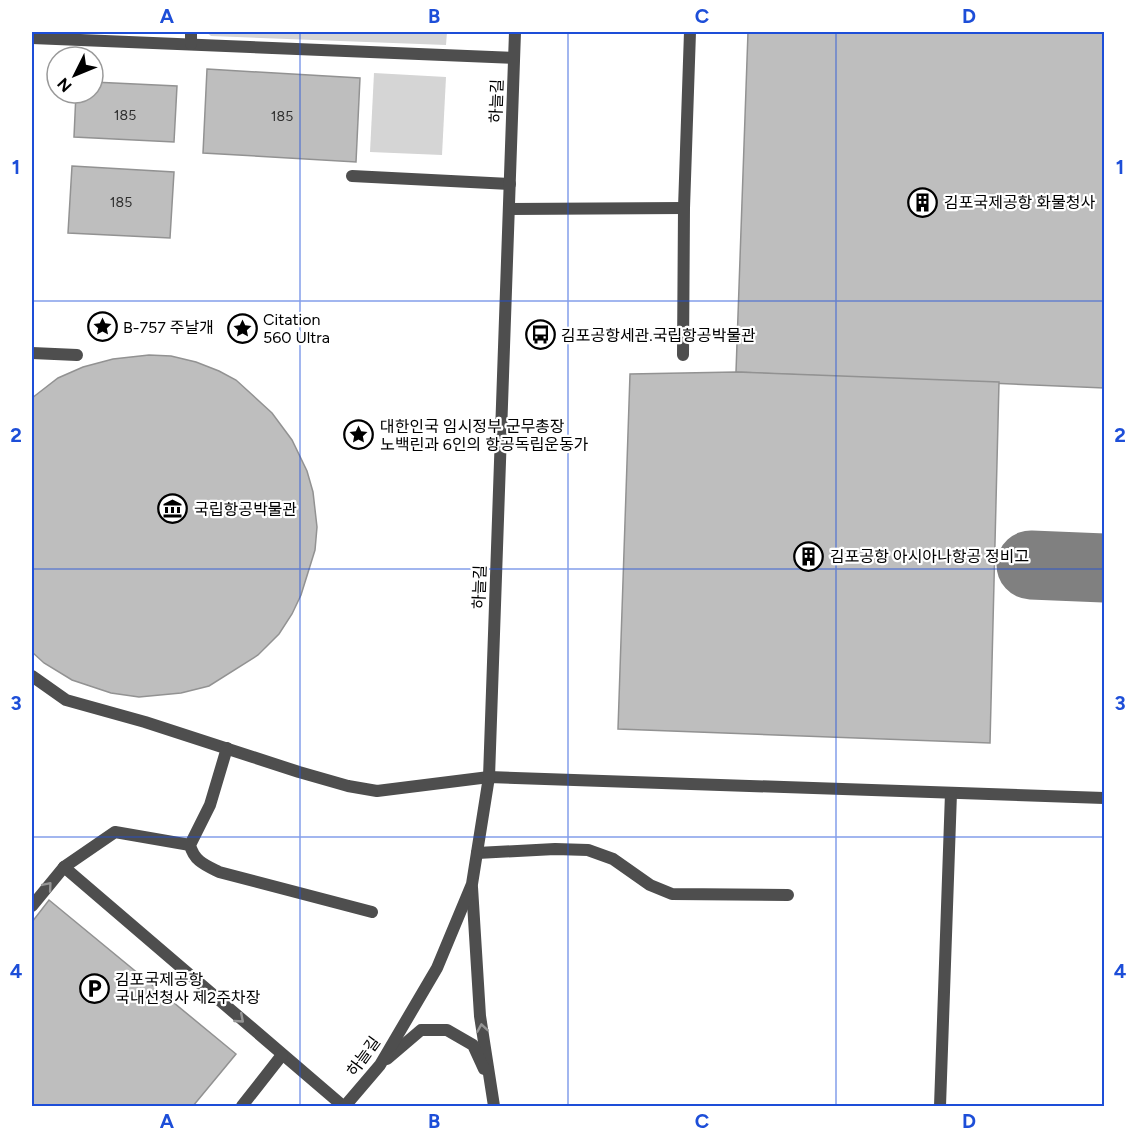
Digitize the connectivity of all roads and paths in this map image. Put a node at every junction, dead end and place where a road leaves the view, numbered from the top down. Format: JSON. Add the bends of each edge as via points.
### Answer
{"nodes":[{"id":1,"x":515,"y":32,"type":"edge"},
{"id":2,"x":690,"y":32,"type":"edge"},
{"id":3,"x":32,"y":38,"type":"edge"},
{"id":4,"x":191,"y":38,"type":"edge"},
{"id":5,"x":514,"y":58,"type":"junction"},
{"id":6,"x":352,"y":176,"type":"dead end"},
{"id":7,"x":510,"y":184,"type":"junction"},
{"id":8,"x":684,"y":208,"type":"junction"},
{"id":9,"x":509,"y":209,"type":"junction"},
{"id":10,"x":32,"y":353,"type":"edge"},
{"id":11,"x":76,"y":355,"type":"dead end"},
{"id":12,"x":683,"y":355,"type":"dead end"},
{"id":13,"x":32,"y":676,"type":"edge"},
{"id":14,"x":227,"y":748,"type":"junction"},
{"id":15,"x":489,"y":777,"type":"junction"},
{"id":16,"x":951,"y":793,"type":"junction"},
{"id":17,"x":1104,"y":798,"type":"edge"},
{"id":18,"x":190,"y":845,"type":"junction"},
{"id":19,"x":477,"y":853,"type":"junction"},
{"id":20,"x":64,"y":867,"type":"junction"},
{"id":21,"x":472,"y":884,"type":"junction"},
{"id":22,"x":788,"y":895,"type":"dead end"},
{"id":23,"x":32,"y":906,"type":"edge"},
{"id":24,"x":372,"y":912,"type":"dead end"},
{"id":25,"x":282,"y":1055,"type":"junction"},
{"id":26,"x":380,"y":1065,"type":"junction"},
{"id":27,"x":490,"y":1080,"type":"junction"},
{"id":28,"x":242,"y":1107,"type":"edge"},
{"id":29,"x":344,"y":1107,"type":"edge"},
{"id":30,"x":494,"y":1107,"type":"edge"},
{"id":31,"x":940,"y":1107,"type":"edge"}],
"edges":[{"from":1,"to":5,"type":"lane","name":"하늘길"},
{"from":2,"to":8,"type":"lane"},
{"from":3,"to":4,"type":"lane"},
{"from":4,"to":5,"type":"lane"},
{"from":5,"to":7,"type":"lane","name":"하늘길"},
{"from":6,"to":7,"type":"lane"},
{"from":7,"to":9,"type":"lane","name":"하늘길"},
{"from":8,"to":9,"type":"lane"},
{"from":8,"to":12,"type":"lane"},
{"from":9,"to":15,"type":"lane","name":"하늘길"},
{"from":10,"to":11,"type":"lane"},
{"from":13,"to":14,"type":"lane","via":[[66,700]]},
{"from":14,"to":15,"type":"lane","via":[[348,786],[377,791]]},
{"from":14,"to":18,"type":"lane","via":[[210,805]]},
{"from":15,"to":16,"type":"lane"},
{"from":15,"to":19,"type":"lane","name":"하늘길"},
{"from":16,"to":17,"type":"lane"},
{"from":16,"to":31,"type":"lane"},
{"from":18,"to":20,"type":"lane","via":[[115,832]]},
{"from":18,"to":24,"type":"lane","via":[[199,862],[219,872]]},
{"from":19,"to":21,"type":"lane","name":"하늘길"},
{"from":19,"to":22,"type":"lane","via":[[588,850],[613,859],[650,885],[672,894]]},
{"from":23,"to":20,"type":"lane","one_way":true},
{"from":20,"to":25,"type":"lane","one_way":true},
{"from":21,"to":26,"type":"lane","name":"하늘길","via":[[437,968]]},
{"from":27,"to":21,"type":"lane","one_way":true,"via":[[480,1016]]},
{"from":25,"to":28,"type":"lane"},
{"from":25,"to":29,"type":"lane"},
{"from":26,"to":27,"type":"lane","via":[[421,1030],[447,1030],[473,1045]]},
{"from":26,"to":29,"type":"lane","name":"하늘길"},
{"from":27,"to":30,"type":"lane"}]}
